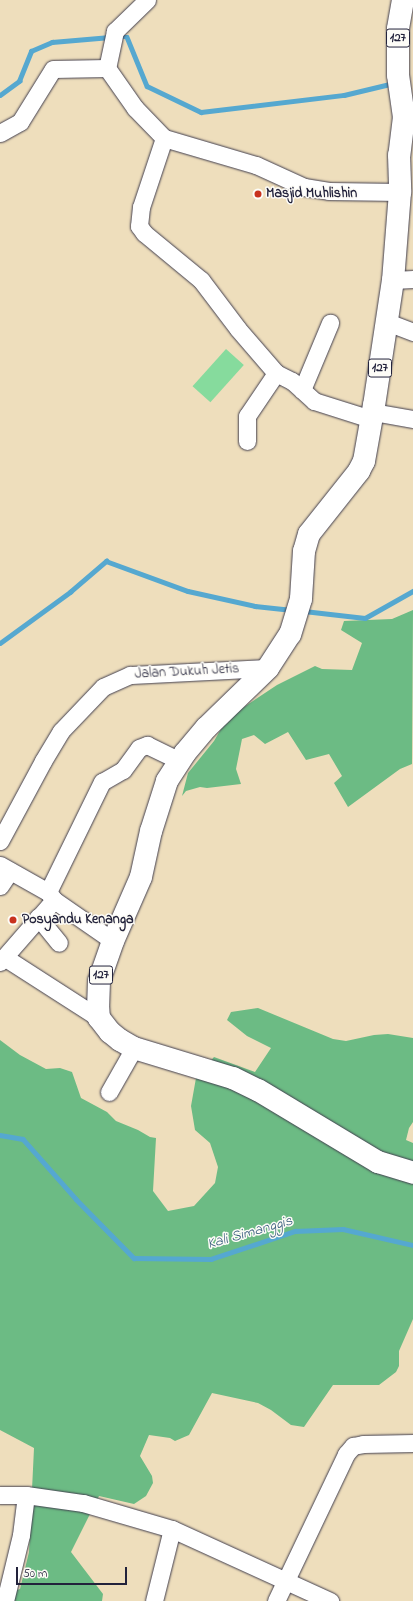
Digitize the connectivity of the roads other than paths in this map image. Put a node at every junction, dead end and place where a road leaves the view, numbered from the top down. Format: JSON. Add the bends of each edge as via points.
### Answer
{"nodes":[{"id":1,"x":148,"y":0,"type":"edge"},
{"id":2,"x":403,"y":0,"type":"edge"},
{"id":3,"x":107,"y":68,"type":"junction"},
{"id":4,"x":0,"y":133,"type":"edge"},
{"id":5,"x":164,"y":138,"type":"junction"},
{"id":6,"x":406,"y":156,"type":"edge"},
{"id":7,"x":404,"y":198,"type":"edge"},
{"id":8,"x":403,"y":279,"type":"edge"},
{"id":9,"x":387,"y":322,"type":"junction"},
{"id":10,"x":330,"y":323,"type":"dead end"},
{"id":11,"x":413,"y":332,"type":"edge"},
{"id":12,"x":276,"y":373,"type":"junction"},
{"id":13,"x":302,"y":390,"type":"junction"},
{"id":14,"x":372,"y":416,"type":"junction"},
{"id":15,"x":413,"y":419,"type":"edge"},
{"id":16,"x":247,"y":442,"type":"dead end"},
{"id":17,"x":268,"y":668,"type":"junction"},
{"id":18,"x":180,"y":761,"type":"junction"},
{"id":19,"x":0,"y":841,"type":"edge"},
{"id":20,"x":5,"y":868,"type":"edge"},
{"id":21,"x":0,"y":886,"type":"edge"},
{"id":22,"x":51,"y":896,"type":"junction"},
{"id":23,"x":38,"y":917,"type":"junction"},
{"id":24,"x":113,"y":941,"type":"junction"},
{"id":25,"x":59,"y":943,"type":"dead end"},
{"id":26,"x":2,"y":960,"type":"edge"},
{"id":27,"x":99,"y":1018,"type":"junction"},
{"id":28,"x":134,"y":1048,"type":"junction"},
{"id":29,"x":109,"y":1092,"type":"dead end"},
{"id":30,"x":413,"y":1173,"type":"edge"},
{"id":31,"x":413,"y":1443,"type":"edge"},
{"id":32,"x":0,"y":1495,"type":"edge"},
{"id":33,"x":26,"y":1495,"type":"junction"},
{"id":34,"x":172,"y":1529,"type":"junction"},
{"id":35,"x":286,"y":1581,"type":"junction"},
{"id":36,"x":5,"y":1601,"type":"edge"},
{"id":37,"x":154,"y":1601,"type":"edge"},
{"id":38,"x":276,"y":1601,"type":"edge"},
{"id":39,"x":330,"y":1601,"type":"edge"}],
"edges":[{"from":1,"to":3,"type":"street","via":[[113,38]]},
{"from":2,"to":6,"type":"main road","number":"127","via":[[398,29],[398,76]]},
{"from":3,"to":4,"type":"street","via":[[53,69],[20,122]]},
{"from":3,"to":5,"type":"street","via":[[135,108]]},
{"from":5,"to":7,"type":"street","via":[[256,165],[304,187]]},
{"from":5,"to":12,"type":"street","via":[[141,207],[139,226],[201,280]]},
{"from":6,"to":7,"type":"main road","number":"127"},
{"from":7,"to":8,"type":"main road","number":"127"},
{"from":8,"to":9,"type":"main road","number":"127"},
{"from":9,"to":11,"type":"street"},
{"from":9,"to":14,"type":"main road","number":"127"},
{"from":10,"to":13,"type":"street"},
{"from":12,"to":13,"type":"street","via":[[292,381]]},
{"from":12,"to":16,"type":"street","via":[[247,416]]},
{"from":13,"to":14,"type":"street","via":[[314,401]]},
{"from":14,"to":15,"type":"street"},
{"from":14,"to":17,"type":"main road","number":"127","via":[[364,461],[359,471],[308,534],[304,551],[301,599],[290,634]]},
{"from":17,"to":18,"type":"main road","number":"127","via":[[206,728]]},
{"from":17,"to":19,"type":"street","name":"Jalan Dukuh Jetis","via":[[130,675],[103,687],[61,731]]},
{"from":18,"to":22,"type":"street","via":[[147,745],[139,748],[123,770],[102,782]]},
{"from":18,"to":24,"type":"main road","number":"127","via":[[163,792],[141,877]]},
{"from":20,"to":21,"type":"street"},
{"from":20,"to":22,"type":"street"},
{"from":22,"to":23,"type":"street"},
{"from":22,"to":24,"type":"street"},
{"from":23,"to":25,"type":"street"},
{"from":23,"to":26,"type":"street"},
{"from":24,"to":27,"type":"main road","number":"127","via":[[99,981]]},
{"from":26,"to":27,"type":"street"},
{"from":27,"to":28,"type":"main road","via":[[120,1040]]},
{"from":28,"to":29,"type":"street"},
{"from":28,"to":30,"type":"main road","via":[[233,1078],[258,1090],[378,1162]]},
{"from":31,"to":35,"type":"street","via":[[353,1446],[346,1454]]},
{"from":32,"to":33,"type":"street"},
{"from":33,"to":34,"type":"street","via":[[83,1502]]},
{"from":33,"to":36,"type":"street","via":[[21,1535]]},
{"from":34,"to":35,"type":"street"},
{"from":34,"to":37,"type":"street"},
{"from":35,"to":38,"type":"street"},
{"from":35,"to":39,"type":"street"}]}
